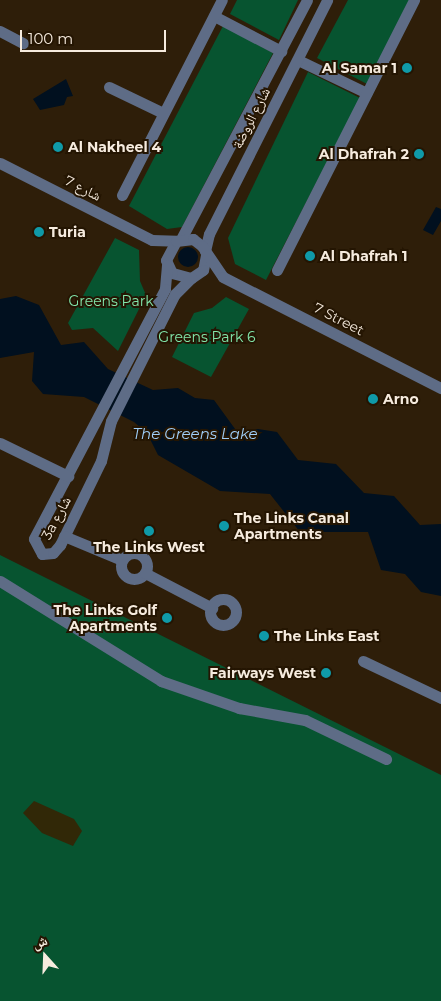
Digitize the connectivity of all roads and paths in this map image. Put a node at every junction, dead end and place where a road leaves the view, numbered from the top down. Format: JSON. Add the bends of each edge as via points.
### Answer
{"nodes":[{"id":1,"x":222,"y":0,"type":"edge"},
{"id":2,"x":307,"y":0,"type":"edge"},
{"id":3,"x":327,"y":0,"type":"edge"},
{"id":4,"x":414,"y":0,"type":"edge"},
{"id":5,"x":214,"y":16,"type":"junction"},
{"id":6,"x":0,"y":31,"type":"edge"},
{"id":7,"x":23,"y":43,"type":"dead end"},
{"id":8,"x":281,"y":51,"type":"junction"},
{"id":9,"x":298,"y":60,"type":"junction"},
{"id":10,"x":109,"y":87,"type":"dead end"},
{"id":11,"x":367,"y":93,"type":"junction"},
{"id":12,"x":163,"y":113,"type":"junction"},
{"id":13,"x":0,"y":163,"type":"edge"},
{"id":14,"x":122,"y":195,"type":"dead end"},
{"id":15,"x":152,"y":240,"type":"junction"},
{"id":16,"x":179,"y":240,"type":"junction"},
{"id":17,"x":206,"y":253,"type":"junction"},
{"id":18,"x":167,"y":262,"type":"junction"},
{"id":19,"x":277,"y":270,"type":"dead end"},
{"id":20,"x":194,"y":277,"type":"junction"},
{"id":21,"x":223,"y":277,"type":"junction"},
{"id":22,"x":441,"y":388,"type":"edge"},
{"id":23,"x":105,"y":418,"type":"junction"},
{"id":24,"x":0,"y":443,"type":"edge"},
{"id":25,"x":82,"y":450,"type":"junction"},
{"id":26,"x":102,"y":461,"type":"junction"},
{"id":27,"x":67,"y":479,"type":"junction"},
{"id":28,"x":66,"y":533,"type":"junction"},
{"id":29,"x":122,"y":560,"type":"junction"},
{"id":30,"x":145,"y":572,"type":"junction"},
{"id":31,"x":0,"y":581,"type":"edge"},
{"id":32,"x":212,"y":608,"type":"dead end"},
{"id":33,"x":363,"y":661,"type":"dead end"},
{"id":34,"x":441,"y":698,"type":"edge"},
{"id":35,"x":386,"y":759,"type":"dead end"}],
"edges":[{"from":1,"to":5,"type":"street"},
{"from":2,"to":8,"type":"street","name":"شارع الروضة"},
{"from":3,"to":9,"type":"street","name":"شارع الروضة"},
{"from":4,"to":11,"type":"street"},
{"from":5,"to":8,"type":"street"},
{"from":5,"to":12,"type":"street"},
{"from":6,"to":7,"type":"street"},
{"from":8,"to":16,"type":"street","name":"شارع الروضة"},
{"from":9,"to":11,"type":"street"},
{"from":9,"to":17,"type":"street","name":"شارع الروضة","via":[[209,234]]},
{"from":10,"to":12,"type":"street"},
{"from":11,"to":19,"type":"street"},
{"from":12,"to":14,"type":"street"},
{"from":13,"to":15,"type":"street","name":"شارع 7"},
{"from":15,"to":16,"type":"street","name":"شارع 7"},
{"from":15,"to":18,"type":"street","name":"شارع 7"},
{"from":16,"to":17,"type":"street","via":[[198,242]]},
{"from":16,"to":18,"type":"street"},
{"from":17,"to":20,"type":"street","via":[[206,265]]},
{"from":17,"to":21,"type":"street"},
{"from":18,"to":20,"type":"street","via":[[177,276]]},
{"from":18,"to":23,"type":"street","name":"3a شارع","via":[[165,289],[123,369]]},
{"from":20,"to":21,"type":"street"},
{"from":20,"to":23,"type":"street","name":"3a شارع","via":[[175,294],[135,373]]},
{"from":21,"to":22,"type":"street","name":"7 Street"},
{"from":23,"to":25,"type":"street","name":"3a شارع"},
{"from":23,"to":26,"type":"street","name":"3a شارع"},
{"from":24,"to":27,"type":"street"},
{"from":25,"to":26,"type":"street","via":[[95,450]]},
{"from":25,"to":27,"type":"street","name":"3a شارع"},
{"from":26,"to":28,"type":"street","name":"3a شارع"},
{"from":27,"to":28,"type":"street","name":"3a شارع","via":[[34,545],[42,554],[53,553]]},
{"from":28,"to":29,"type":"street"},
{"from":29,"to":30,"type":"street","via":[[128,555],[140,555],[146,565]]},
{"from":29,"to":30,"type":"street","via":[[122,572],[128,578],[139,578]]},
{"from":30,"to":32,"type":"street"},
{"from":31,"to":35,"type":"street","via":[[161,681],[239,708],[306,720]]},
{"from":33,"to":34,"type":"street"}]}
